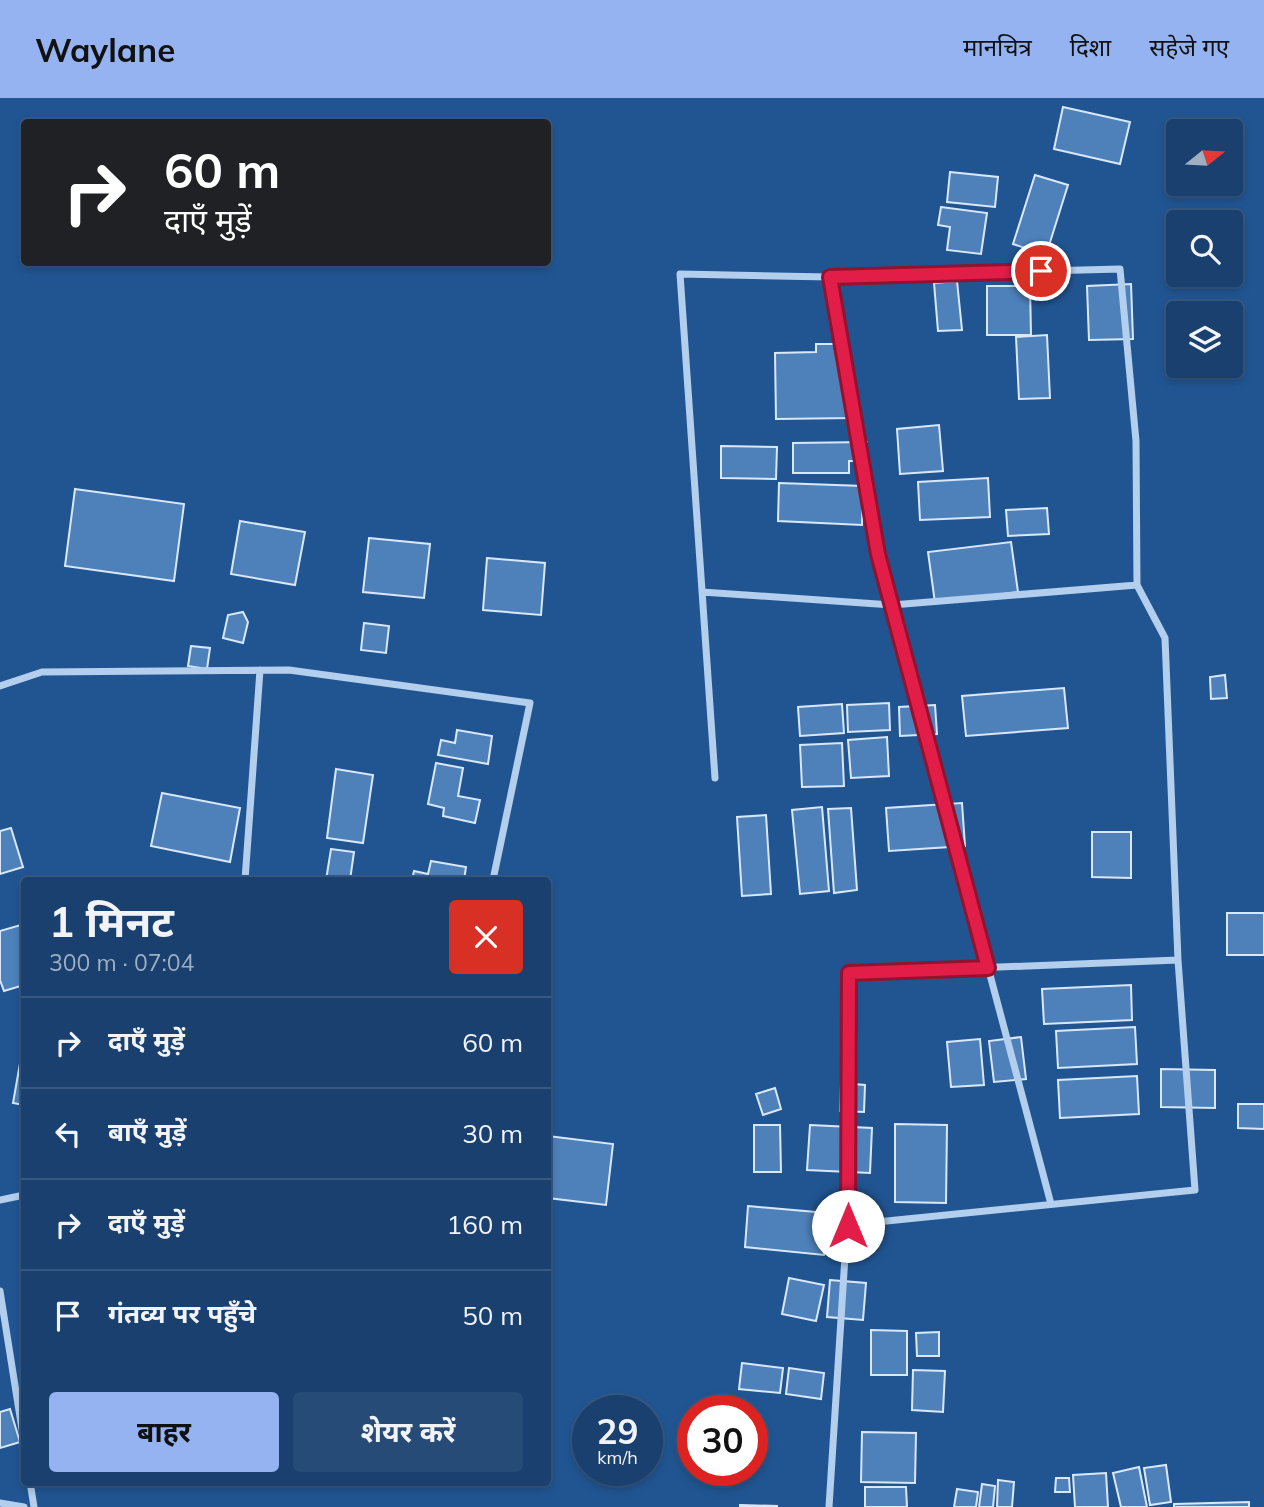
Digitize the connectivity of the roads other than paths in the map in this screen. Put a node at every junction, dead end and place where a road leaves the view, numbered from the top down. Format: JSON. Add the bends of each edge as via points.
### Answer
{"nodes":[{"id":1,"x":830,"y":277,"type":"junction"},
{"id":2,"x":1137,"y":585,"type":"junction"},
{"id":3,"x":702,"y":592,"type":"junction"},
{"id":4,"x":891,"y":606,"type":"junction"},
{"id":5,"x":260,"y":670,"type":"junction"},
{"id":6,"x":0,"y":686,"type":"edge"},
{"id":7,"x":715,"y":778,"type":"dead end"},
{"id":8,"x":245,"y":877,"type":"edge"},
{"id":9,"x":495,"y":877,"type":"edge"},
{"id":10,"x":1178,"y":960,"type":"junction"},
{"id":11,"x":988,"y":968,"type":"junction"},
{"id":12,"x":21,"y":1196,"type":"edge"},
{"id":13,"x":0,"y":1200,"type":"edge"},
{"id":14,"x":1051,"y":1204,"type":"junction"},
{"id":15,"x":848,"y":1226,"type":"junction"},
{"id":16,"x":0,"y":1292,"type":"edge"},
{"id":17,"x":10,"y":1342,"type":"junction"},
{"id":18,"x":0,"y":1344,"type":"edge"},
{"id":19,"x":21,"y":1421,"type":"edge"},
{"id":20,"x":31,"y":1486,"type":"edge"},
{"id":21,"x":0,"y":1503,"type":"edge"},
{"id":22,"x":24,"y":1507,"type":"edge"},
{"id":23,"x":34,"y":1507,"type":"edge"},
{"id":24,"x":829,"y":1507,"type":"edge"}],
"edges":[{"from":1,"to":2,"type":"street","via":[[1120,270],[1136,441]]},
{"from":1,"to":3,"type":"street","via":[[680,274]]},
{"from":1,"to":4,"type":"street"},
{"from":2,"to":4,"type":"street"},
{"from":2,"to":10,"type":"street","via":[[1165,638]]},
{"from":3,"to":4,"type":"street"},
{"from":3,"to":7,"type":"street"},
{"from":4,"to":11,"type":"street"},
{"from":5,"to":6,"type":"street","via":[[42,672]]},
{"from":5,"to":8,"type":"street"},
{"from":5,"to":9,"type":"street","via":[[289,670],[530,703]]},
{"from":10,"to":11,"type":"street"},
{"from":10,"to":14,"type":"street","via":[[1195,1189]]},
{"from":11,"to":14,"type":"street"},
{"from":11,"to":15,"type":"street","via":[[849,973]]},
{"from":12,"to":13,"type":"street"},
{"from":14,"to":15,"type":"street"},
{"from":15,"to":24,"type":"street"},
{"from":16,"to":17,"type":"street"},
{"from":17,"to":18,"type":"street"},
{"from":17,"to":19,"type":"street"},
{"from":20,"to":23,"type":"street"},
{"from":21,"to":22,"type":"street"}]}
